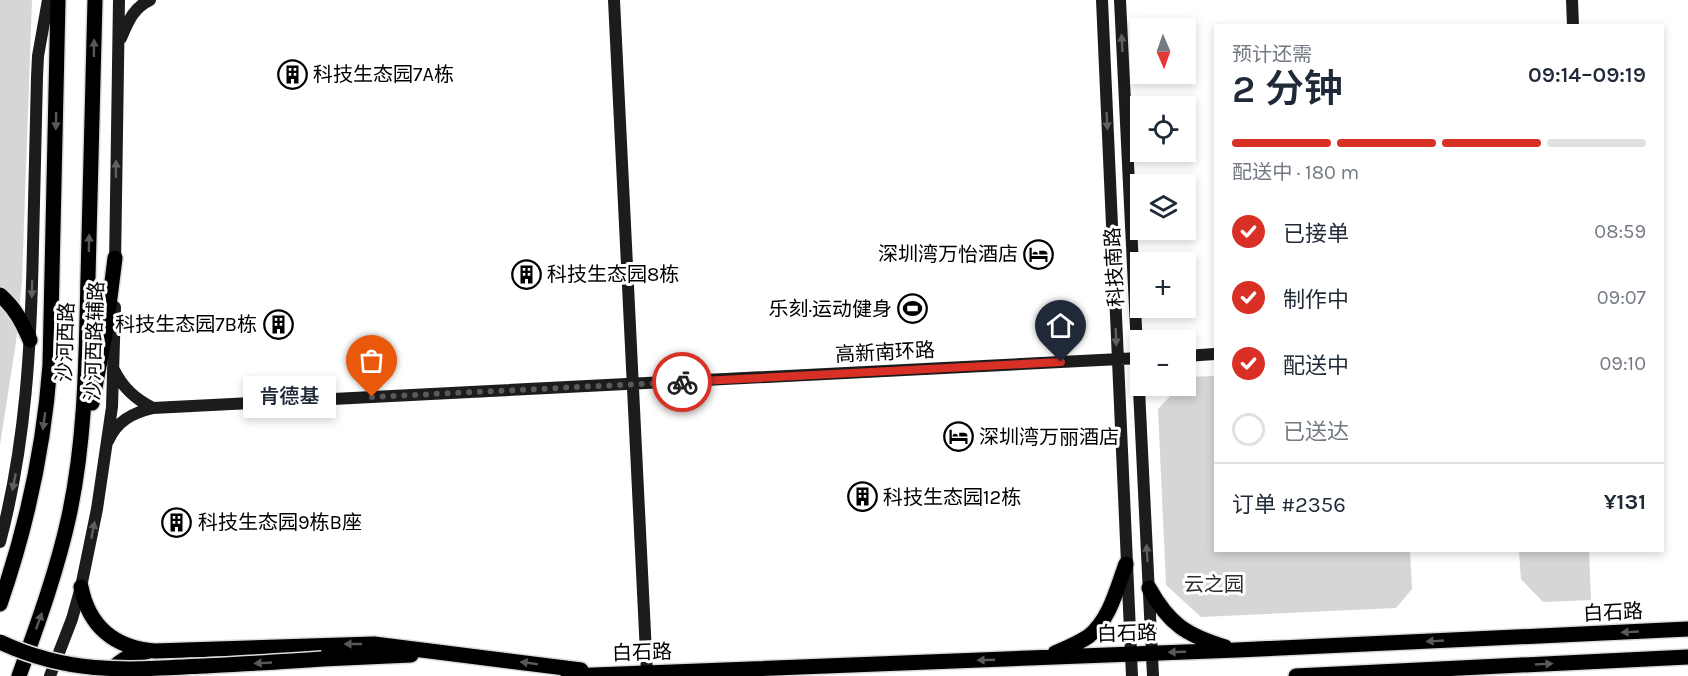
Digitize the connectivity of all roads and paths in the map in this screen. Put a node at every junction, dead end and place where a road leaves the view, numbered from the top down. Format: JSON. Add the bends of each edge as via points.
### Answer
{"nodes":[{"id":1,"x":48,"y":0,"type":"edge"},
{"id":2,"x":58,"y":0,"type":"edge"},
{"id":3,"x":95,"y":0,"type":"edge"},
{"id":4,"x":119,"y":0,"type":"edge"},
{"id":5,"x":150,"y":0,"type":"edge"},
{"id":6,"x":614,"y":0,"type":"edge"},
{"id":7,"x":1102,"y":0,"type":"edge"},
{"id":8,"x":1120,"y":0,"type":"edge"},
{"id":9,"x":1572,"y":0,"type":"edge"},
{"id":10,"x":1573,"y":24,"type":"edge"},
{"id":11,"x":118,"y":48,"type":"junction"},
{"id":12,"x":115,"y":258,"type":"junction"},
{"id":13,"x":0,"y":295,"type":"edge"},
{"id":14,"x":1138,"y":330,"type":"edge"},
{"id":15,"x":30,"y":340,"type":"junction"},
{"id":16,"x":1214,"y":354,"type":"edge"},
{"id":17,"x":1196,"y":355,"type":"edge"},
{"id":18,"x":1130,"y":358,"type":"edge"},
{"id":19,"x":1117,"y":359,"type":"junction"},
{"id":20,"x":114,"y":370,"type":"junction"},
{"id":21,"x":632,"y":385,"type":"junction"},
{"id":22,"x":1141,"y":396,"type":"edge"},
{"id":23,"x":153,"y":408,"type":"junction"},
{"id":24,"x":108,"y":441,"type":"junction"},
{"id":25,"x":76,"y":479,"type":"junction"},
{"id":26,"x":0,"y":542,"type":"edge"},
{"id":27,"x":1126,"y":564,"type":"junction"},
{"id":28,"x":81,"y":588,"type":"junction"},
{"id":29,"x":1149,"y":588,"type":"junction"},
{"id":30,"x":0,"y":604,"type":"edge"},
{"id":31,"x":1688,"y":629,"type":"edge"},
{"id":32,"x":0,"y":642,"type":"edge"},
{"id":33,"x":1237,"y":650,"type":"junction"},
{"id":34,"x":155,"y":651,"type":"junction"},
{"id":35,"x":453,"y":653,"type":"junction"},
{"id":36,"x":1152,"y":653,"type":"junction"},
{"id":37,"x":1130,"y":654,"type":"junction"},
{"id":38,"x":1044,"y":657,"type":"junction"},
{"id":39,"x":1688,"y":657,"type":"edge"},
{"id":40,"x":608,"y":674,"type":"junction"},
{"id":41,"x":646,"y":674,"type":"junction"},
{"id":42,"x":19,"y":676,"type":"edge"},
{"id":43,"x":51,"y":676,"type":"edge"},
{"id":44,"x":107,"y":676,"type":"edge"},
{"id":45,"x":568,"y":676,"type":"edge"},
{"id":46,"x":1132,"y":676,"type":"edge"},
{"id":47,"x":1153,"y":676,"type":"edge"},
{"id":48,"x":1296,"y":676,"type":"edge"}],
"edges":[{"from":1,"to":15,"type":"main road","one_way":true,"via":[[38,56]]},
{"from":2,"to":30,"type":"main road","name":"沙河西路","one_way":true,"via":[[48,394],[32,497]]},
{"from":25,"to":3,"type":"main road","name":"沙河西路","one_way":true,"via":[[86,377]]},
{"from":4,"to":11,"type":"main road","name":"沙河西路辅路"},
{"from":5,"to":11,"type":"main road","via":[[132,13]]},
{"from":6,"to":21,"type":"main road"},
{"from":7,"to":19,"type":"main road","name":"科技南路","one_way":true},
{"from":14,"to":8,"type":"main road","name":"科技南路","one_way":true},
{"from":9,"to":10,"type":"main road"},
{"from":12,"to":11,"type":"main road","name":"沙河西路辅路","one_way":true},
{"from":12,"to":20,"type":"main road","name":"沙河西路辅路"},
{"from":12,"to":25,"type":"main road","via":[[106,329]]},
{"from":13,"to":15,"type":"main road","via":[[14,309]]},
{"from":15,"to":26,"type":"main road","one_way":true,"via":[[20,448]]},
{"from":16,"to":17,"type":"main road"},
{"from":18,"to":19,"type":"main road","name":"高新南环路"},
{"from":19,"to":21,"type":"main road","name":"高新南环路"},
{"from":19,"to":27,"type":"main road","name":"科技南路"},
{"from":20,"to":23,"type":"main road","via":[[136,399]]},
{"from":20,"to":24,"type":"main road","name":"沙河西路辅路"},
{"from":21,"to":23,"type":"main road","name":"高新南环路"},
{"from":21,"to":41,"type":"main road"},
{"from":29,"to":22,"type":"main road","name":"科技南路","one_way":true},
{"from":23,"to":24,"type":"main road","name":"高新南环路","via":[[120,423]]},
{"from":28,"to":24,"type":"main road","name":"沙河西路辅路","one_way":true},
{"from":42,"to":25,"type":"main road","name":"沙河西路","one_way":true,"via":[[52,581]]},
{"from":27,"to":37,"type":"main road","name":"科技南路"},
{"from":27,"to":38,"type":"main road","via":[[1097,628],[1074,645]]},
{"from":28,"to":34,"type":"main road","via":[[88,611],[106,633],[124,645]]},
{"from":28,"to":43,"type":"main road","name":"沙河西路辅路"},
{"from":29,"to":33,"type":"main road","via":[[1160,608],[1185,630]]},
{"from":29,"to":36,"type":"main road","name":"科技南路"},
{"from":31,"to":33,"type":"main road","name":"白石路","one_way":true},
{"from":35,"to":32,"type":"main road","one_way":true,"bridge":true,"via":[[94,669],[39,657]]},
{"from":33,"to":36,"type":"main road","name":"白石路","one_way":true},
{"from":35,"to":34,"type":"main road","one_way":true,"via":[[349,643]]},
{"from":34,"to":44,"type":"main road","via":[[131,656]]},
{"from":40,"to":35,"type":"main road","one_way":true},
{"from":36,"to":37,"type":"main road","name":"白石路"},
{"from":36,"to":47,"type":"main road","name":"科技南路"},
{"from":37,"to":38,"type":"main road","name":"白石路"},
{"from":37,"to":46,"type":"main road","name":"科技南路"},
{"from":38,"to":41,"type":"main road","name":"白石路","one_way":true},
{"from":48,"to":39,"type":"main road","one_way":true},
{"from":40,"to":41,"type":"main road","name":"白石路"},
{"from":40,"to":45,"type":"main road","name":"白石路"}]}
